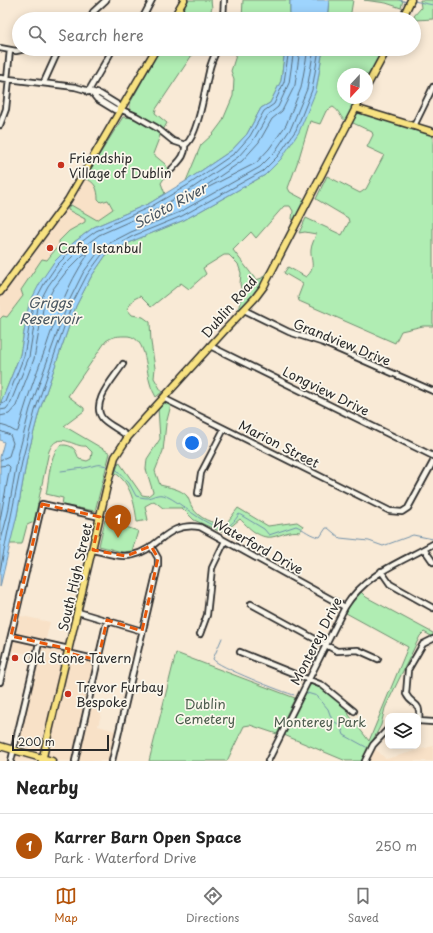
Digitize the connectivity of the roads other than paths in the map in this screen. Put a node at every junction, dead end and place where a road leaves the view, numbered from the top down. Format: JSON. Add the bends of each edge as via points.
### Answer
{"nodes":[{"id":1,"x":106,"y":0,"type":"edge"},
{"id":2,"x":152,"y":0,"type":"edge"},
{"id":3,"x":224,"y":0,"type":"edge"},
{"id":4,"x":411,"y":0,"type":"edge"},
{"id":5,"x":182,"y":1,"type":"edge"},
{"id":6,"x":93,"y":12,"type":"edge"},
{"id":7,"x":146,"y":12,"type":"edge"},
{"id":8,"x":176,"y":12,"type":"edge"},
{"id":9,"x":224,"y":12,"type":"edge"},
{"id":10,"x":406,"y":12,"type":"edge"},
{"id":11,"x":0,"y":48,"type":"edge"},
{"id":12,"x":10,"y":50,"type":"joint"},
{"id":13,"x":56,"y":56,"type":"edge"},
{"id":14,"x":109,"y":56,"type":"edge"},
{"id":15,"x":152,"y":56,"type":"edge"},
{"id":16,"x":214,"y":56,"type":"edge"},
{"id":17,"x":382,"y":56,"type":"edge"},
{"id":18,"x":373,"y":74,"type":"edge"},
{"id":19,"x":0,"y":78,"type":"edge"},
{"id":20,"x":8,"y":79,"type":"junction"},
{"id":21,"x":44,"y":82,"type":"junction"},
{"id":22,"x":433,"y":87,"type":"edge"},
{"id":23,"x":90,"y":93,"type":"junction"},
{"id":24,"x":358,"y":104,"type":"edge"},
{"id":25,"x":356,"y":108,"type":"junction"},
{"id":26,"x":122,"y":110,"type":"junction"},
{"id":27,"x":0,"y":125,"type":"edge"},
{"id":28,"x":414,"y":126,"type":"junction"},
{"id":29,"x":433,"y":132,"type":"edge"},
{"id":30,"x":185,"y":145,"type":"junction"},
{"id":31,"x":172,"y":169,"type":"dead end"},
{"id":32,"x":0,"y":292,"type":"edge"},
{"id":33,"x":244,"y":310,"type":"junction"},
{"id":34,"x":210,"y":346,"type":"junction"},
{"id":35,"x":123,"y":364,"type":"dead end"},
{"id":36,"x":433,"y":392,"type":"edge"},
{"id":37,"x":163,"y":398,"type":"junction"},
{"id":38,"x":224,"y":429,"type":"junction"},
{"id":39,"x":128,"y":437,"type":"junction"},
{"id":40,"x":433,"y":456,"type":"edge"},
{"id":41,"x":433,"y":462,"type":"edge"},
{"id":42,"x":198,"y":493,"type":"dead end"},
{"id":43,"x":100,"y":517,"type":"junction"},
{"id":44,"x":225,"y":541,"type":"junction"},
{"id":45,"x":433,"y":544,"type":"edge"},
{"id":46,"x":151,"y":546,"type":"junction"},
{"id":47,"x":424,"y":549,"type":"junction"},
{"id":48,"x":93,"y":550,"type":"junction"},
{"id":49,"x":433,"y":562,"type":"edge"},
{"id":50,"x":381,"y":571,"type":"junction"},
{"id":51,"x":251,"y":604,"type":"dead end"},
{"id":52,"x":345,"y":607,"type":"junction"},
{"id":53,"x":433,"y":608,"type":"edge"},
{"id":54,"x":78,"y":612,"type":"junction"},
{"id":55,"x":107,"y":620,"type":"junction"},
{"id":56,"x":142,"y":631,"type":"junction"},
{"id":57,"x":200,"y":634,"type":"dead end"},
{"id":58,"x":11,"y":636,"type":"junction"},
{"id":59,"x":433,"y":639,"type":"edge"},
{"id":60,"x":39,"y":643,"type":"junction"},
{"id":61,"x":326,"y":645,"type":"junction"},
{"id":62,"x":68,"y":651,"type":"junction"},
{"id":63,"x":240,"y":652,"type":"dead end"},
{"id":64,"x":378,"y":659,"type":"dead end"},
{"id":65,"x":98,"y":660,"type":"junction"},
{"id":66,"x":309,"y":680,"type":"junction"},
{"id":67,"x":0,"y":682,"type":"edge"},
{"id":68,"x":354,"y":711,"type":"dead end"},
{"id":69,"x":420,"y":713,"type":"edge"},
{"id":70,"x":421,"y":721,"type":"edge"},
{"id":71,"x":433,"y":722,"type":"edge"},
{"id":72,"x":385,"y":732,"type":"edge"},
{"id":73,"x":0,"y":746,"type":"edge"},
{"id":74,"x":13,"y":751,"type":"junction"},
{"id":75,"x":42,"y":760,"type":"edge"},
{"id":76,"x":11,"y":761,"type":"edge"},
{"id":77,"x":52,"y":761,"type":"edge"},
{"id":78,"x":75,"y":761,"type":"edge"},
{"id":79,"x":112,"y":761,"type":"edge"},
{"id":80,"x":268,"y":761,"type":"edge"},
{"id":81,"x":365,"y":761,"type":"edge"}],
"edges":[{"from":1,"to":6,"type":"street"},
{"from":2,"to":7,"type":"street"},
{"from":3,"to":9,"type":"street"},
{"from":4,"to":10,"type":"main road"},
{"from":5,"to":8,"type":"main road"},
{"from":11,"to":12,"type":"street"},
{"from":12,"to":20,"type":"street"},
{"from":13,"to":21,"type":"street"},
{"from":14,"to":23,"type":"street"},
{"from":15,"to":26,"type":"main road"},
{"from":16,"to":30,"type":"street","via":[[194,132]]},
{"from":17,"to":18,"type":"main road"},
{"from":19,"to":20,"type":"street"},
{"from":20,"to":21,"type":"street"},
{"from":20,"to":27,"type":"street","via":[[6,109]]},
{"from":21,"to":23,"type":"street","via":[[64,84]]},
{"from":22,"to":28,"type":"street"},
{"from":23,"to":26,"type":"street","via":[[100,94]]},
{"from":24,"to":25,"type":"main road","name":"Dublin Road"},
{"from":25,"to":28,"type":"main road"},
{"from":25,"to":33,"type":"main road","name":"Dublin Road","via":[[273,271]]},
{"from":26,"to":30,"type":"street","via":[[157,128],[173,141]]},
{"from":26,"to":32,"type":"main road","via":[[68,200]]},
{"from":28,"to":29,"type":"main road"},
{"from":30,"to":31,"type":"street","via":[[182,159]]},
{"from":33,"to":34,"type":"main road","name":"Dublin Road"},
{"from":33,"to":36,"type":"street","name":"Grandview Drive","via":[[289,332],[324,343]]},
{"from":34,"to":37,"type":"main road","name":"Dublin Road"},
{"from":34,"to":40,"type":"street","name":"Longview Drive"},
{"from":35,"to":39,"type":"street","via":[[102,396],[99,406],[103,419]]},
{"from":37,"to":38,"type":"street","name":"Marion Street"},
{"from":37,"to":39,"type":"main road","name":"Dublin Road"},
{"from":38,"to":41,"type":"street","name":"Marion Street","via":[[396,512],[408,508]]},
{"from":38,"to":42,"type":"street","via":[[206,460]]},
{"from":39,"to":43,"type":"main road","name":"Dublin Road","via":[[119,450],[111,470]]},
{"from":43,"to":48,"type":"main road","name":"South High Street"},
{"from":43,"to":58,"type":"street","via":[[42,504]]},
{"from":44,"to":46,"type":"street","name":"Waterford Drive","via":[[205,529],[190,526],[167,533]]},
{"from":44,"to":52,"type":"street","name":"Waterford Drive"},
{"from":44,"to":57,"type":"street","via":[[212,568],[207,614]]},
{"from":45,"to":47,"type":"street","name":"Monterey Drive"},
{"from":46,"to":48,"type":"street","name":"Waterford Drive","via":[[137,554],[126,556]]},
{"from":46,"to":56,"type":"street","via":[[158,558],[158,566]]},
{"from":47,"to":49,"type":"street"},
{"from":47,"to":50,"type":"street","name":"Monterey Drive"},
{"from":48,"to":54,"type":"main road","name":"South High Street"},
{"from":50,"to":52,"type":"street","name":"Monterey Drive","via":[[360,586]]},
{"from":50,"to":53,"type":"street","via":[[390,584]]},
{"from":51,"to":61,"type":"street"},
{"from":52,"to":61,"type":"street","name":"Monterey Drive"},
{"from":54,"to":55,"type":"street"},
{"from":54,"to":62,"type":"main road","name":"South High Street"},
{"from":55,"to":56,"type":"street"},
{"from":55,"to":65,"type":"street"},
{"from":56,"to":79,"type":"street"},
{"from":58,"to":60,"type":"street"},
{"from":58,"to":67,"type":"street"},
{"from":59,"to":69,"type":"street","via":[[422,644],[406,672],[406,694],[417,704]]},
{"from":60,"to":62,"type":"street"},
{"from":60,"to":74,"type":"street"},
{"from":61,"to":64,"type":"street","via":[[339,651],[358,650]]},
{"from":61,"to":66,"type":"street","name":"Monterey Drive"},
{"from":62,"to":65,"type":"street"},
{"from":62,"to":75,"type":"main road","name":"South High Street"},
{"from":63,"to":66,"type":"street"},
{"from":65,"to":78,"type":"street"},
{"from":66,"to":68,"type":"street","via":[[325,688]]},
{"from":66,"to":80,"type":"street","name":"Monterey Drive"},
{"from":70,"to":71,"type":"street"},
{"from":72,"to":81,"type":"street","via":[[373,744]]},
{"from":73,"to":74,"type":"main road"},
{"from":74,"to":75,"type":"main road"},
{"from":74,"to":76,"type":"street"},
{"from":75,"to":77,"type":"main road"}]}
